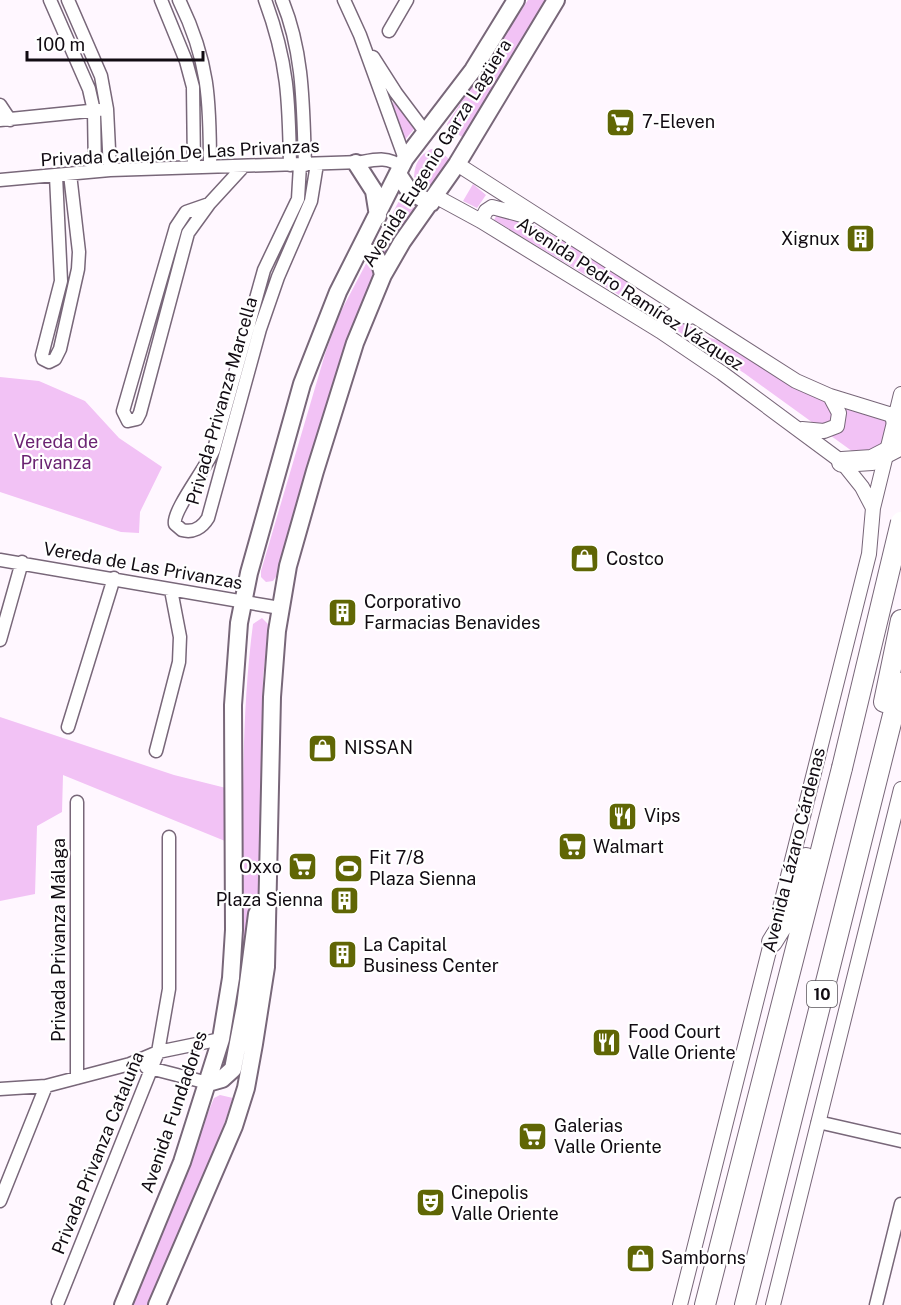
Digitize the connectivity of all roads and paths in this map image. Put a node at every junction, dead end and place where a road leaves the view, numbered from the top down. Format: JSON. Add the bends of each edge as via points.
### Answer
{"nodes":[{"id":1,"x":50,"y":0,"type":"edge"},
{"id":2,"x":161,"y":0,"type":"edge"},
{"id":3,"x":179,"y":0,"type":"edge"},
{"id":4,"x":265,"y":0,"type":"edge"},
{"id":5,"x":282,"y":0,"type":"edge"},
{"id":6,"x":344,"y":0,"type":"edge"},
{"id":7,"x":407,"y":0,"type":"edge"},
{"id":8,"x":516,"y":0,"type":"edge"},
{"id":9,"x":551,"y":2,"type":"edge"},
{"id":10,"x":69,"y":3,"type":"edge"},
{"id":11,"x":56,"y":12,"type":"junction"},
{"id":12,"x":287,"y":12,"type":"junction"},
{"id":13,"x":272,"y":17,"type":"junction"},
{"id":14,"x":192,"y":29,"type":"junction"},
{"id":15,"x":389,"y":31,"type":"dead end"},
{"id":16,"x":176,"y":35,"type":"junction"},
{"id":17,"x":360,"y":35,"type":"junction"},
{"id":18,"x":0,"y":105,"type":"edge"},
{"id":19,"x":100,"y":110,"type":"junction"},
{"id":20,"x":5,"y":120,"type":"edge"},
{"id":21,"x":426,"y":133,"type":"junction"},
{"id":22,"x":395,"y":136,"type":"junction"},
{"id":23,"x":379,"y":159,"type":"junction"},
{"id":24,"x":359,"y":163,"type":"junction"},
{"id":25,"x":457,"y":164,"type":"junction"},
{"id":26,"x":303,"y":165,"type":"junction"},
{"id":27,"x":194,"y":166,"type":"junction"},
{"id":28,"x":210,"y":166,"type":"junction"},
{"id":29,"x":243,"y":167,"type":"junction"},
{"id":30,"x":402,"y":167,"type":"junction"},
{"id":31,"x":110,"y":170,"type":"junction"},
{"id":32,"x":95,"y":171,"type":"junction"},
{"id":33,"x":70,"y":174,"type":"junction"},
{"id":34,"x":56,"y":176,"type":"junction"},
{"id":35,"x":0,"y":180,"type":"edge"},
{"id":36,"x":433,"y":199,"type":"junction"},
{"id":37,"x":209,"y":204,"type":"junction"},
{"id":38,"x":378,"y":216,"type":"junction"},
{"id":39,"x":481,"y":221,"type":"junction"},
{"id":40,"x":548,"y":224,"type":"junction"},
{"id":41,"x":360,"y":250,"type":"junction"},
{"id":42,"x":383,"y":275,"type":"junction"},
{"id":43,"x":152,"y":312,"type":"junction"},
{"id":44,"x":165,"y":315,"type":"junction"},
{"id":45,"x":698,"y":320,"type":"junction"},
{"id":46,"x":247,"y":326,"type":"junction"},
{"id":47,"x":260,"y":329,"type":"junction"},
{"id":48,"x":660,"y":331,"type":"junction"},
{"id":49,"x":901,"y":394,"type":"edge"},
{"id":50,"x":830,"y":396,"type":"junction"},
{"id":51,"x":898,"y":418,"type":"edge"},
{"id":52,"x":800,"y":429,"type":"junction"},
{"id":53,"x":901,"y":436,"type":"edge"},
{"id":54,"x":894,"y":449,"type":"edge"},
{"id":55,"x":842,"y":462,"type":"junction"},
{"id":56,"x":873,"y":508,"type":"junction"},
{"id":57,"x":901,"y":522,"type":"edge"},
{"id":58,"x":901,"y":552,"type":"edge"},
{"id":59,"x":869,"y":554,"type":"junction"},
{"id":60,"x":0,"y":560,"type":"edge"},
{"id":61,"x":22,"y":562,"type":"junction"},
{"id":62,"x":114,"y":578,"type":"junction"},
{"id":63,"x":171,"y":590,"type":"junction"},
{"id":64,"x":242,"y":602,"type":"junction"},
{"id":65,"x":280,"y":608,"type":"junction"},
{"id":66,"x":901,"y":621,"type":"edge"},
{"id":67,"x":0,"y":640,"type":"edge"},
{"id":68,"x":901,"y":683,"type":"edge"},
{"id":69,"x":68,"y":727,"type":"dead end"},
{"id":70,"x":883,"y":749,"type":"junction"},
{"id":71,"x":156,"y":751,"type":"dead end"},
{"id":72,"x":839,"y":776,"type":"junction"},
{"id":73,"x":901,"y":789,"type":"edge"},
{"id":74,"x":77,"y":802,"type":"dead end"},
{"id":75,"x":169,"y":837,"type":"dead end"},
{"id":76,"x":268,"y":897,"type":"junction"},
{"id":77,"x":772,"y":942,"type":"junction"},
{"id":78,"x":221,"y":1039,"type":"junction"},
{"id":79,"x":158,"y":1052,"type":"junction"},
{"id":80,"x":130,"y":1064,"type":"junction"},
{"id":81,"x":153,"y":1069,"type":"junction"},
{"id":82,"x":77,"y":1078,"type":"junction"},
{"id":83,"x":208,"y":1083,"type":"junction"},
{"id":84,"x":46,"y":1086,"type":"junction"},
{"id":85,"x":0,"y":1089,"type":"edge"},
{"id":86,"x":818,"y":1122,"type":"junction"},
{"id":87,"x":901,"y":1141,"type":"edge"},
{"id":88,"x":0,"y":1201,"type":"edge"},
{"id":89,"x":901,"y":1204,"type":"edge"},
{"id":90,"x":58,"y":1302,"type":"dead end"},
{"id":91,"x":123,"y":1305,"type":"edge"},
{"id":92,"x":157,"y":1305,"type":"edge"},
{"id":93,"x":680,"y":1305,"type":"edge"},
{"id":94,"x":705,"y":1305,"type":"edge"},
{"id":95,"x":745,"y":1305,"type":"edge"},
{"id":96,"x":773,"y":1305,"type":"edge"},
{"id":97,"x":876,"y":1305,"type":"edge"}],
"edges":[{"from":1,"to":11,"type":"street"},
{"from":2,"to":16,"type":"street"},
{"from":3,"to":14,"type":"street"},
{"from":4,"to":13,"type":"street"},
{"from":5,"to":12,"type":"street"},
{"from":6,"to":17,"type":"street"},
{"from":7,"to":15,"type":"street"},
{"from":8,"to":21,"type":"main road","name":"Avenida Eugenio Garza Lagüera","via":[[474,70]]},
{"from":9,"to":25,"type":"main road","name":"Avenida Eugenio Garza Lagüera"},
{"from":10,"to":11,"type":"street"},
{"from":10,"to":19,"type":"street","via":[[97,61]]},
{"from":11,"to":19,"type":"street"},
{"from":12,"to":13,"type":"street"},
{"from":12,"to":26,"type":"street","via":[[302,76]]},
{"from":13,"to":26,"type":"street"},
{"from":14,"to":16,"type":"street"},
{"from":14,"to":28,"type":"street","via":[[208,87]]},
{"from":16,"to":27,"type":"street","via":[[193,87]]},
{"from":17,"to":21,"type":"street"},
{"from":17,"to":22,"type":"street"},
{"from":18,"to":20,"type":"street"},
{"from":19,"to":20,"type":"street"},
{"from":19,"to":31,"type":"street"},
{"from":19,"to":32,"type":"street"},
{"from":21,"to":30,"type":"main road","name":"Avenida Eugenio Garza Lagüera"},
{"from":22,"to":23,"type":"street","via":[[393,147]]},
{"from":22,"to":30,"type":"street"},
{"from":23,"to":24,"type":"street","name":"Privada Callejón De Las Privanzas"},
{"from":23,"to":30,"type":"street","name":"Privada Callejón De Las Privanzas","via":[[392,160]]},
{"from":24,"to":26,"type":"street","name":"Privada Callejón De Las Privanzas"},
{"from":24,"to":30,"type":"street","name":"Privada Callejón De Las Privanzas"},
{"from":24,"to":38,"type":"main road","via":[[374,191]]},
{"from":25,"to":36,"type":"main road","name":"Avenida Eugenio Garza Lagüera"},
{"from":25,"to":40,"type":"street","name":"Avenida Pedro Ramírez Vázquez"},
{"from":26,"to":29,"type":"street","name":"Privada Callejón De Las Privanzas"},
{"from":26,"to":46,"type":"street","name":"Privada Privanza Marcella","via":[[298,199],[264,270]]},
{"from":26,"to":47,"type":"street","name":"Privada Privanza Marcella","via":[[312,201]]},
{"from":27,"to":28,"type":"street","name":"Privada Callejón De Las Privanzas"},
{"from":27,"to":31,"type":"street","name":"Privada Callejón De Las Privanzas"},
{"from":28,"to":29,"type":"street","name":"Privada Callejón De Las Privanzas"},
{"from":29,"to":37,"type":"street"},
{"from":30,"to":36,"type":"main road","via":[[410,192]]},
{"from":30,"to":38,"type":"main road","name":"Avenida Eugenio Garza Lagüera"},
{"from":31,"to":32,"type":"street","name":"Privada Callejón De Las Privanzas"},
{"from":32,"to":33,"type":"street","name":"Privada Callejón De Las Privanzas"},
{"from":33,"to":34,"type":"street","name":"Privada Callejón De Las Privanzas"},
{"from":33,"to":34,"type":"street","via":[[78,232],[78,269],[60,349],[49,362],[42,355],[62,267]]},
{"from":34,"to":35,"type":"street","name":"Privada Callejón De Las Privanzas"},
{"from":36,"to":39,"type":"street","name":"Avenida Pedro Ramírez Vázquez"},
{"from":36,"to":42,"type":"main road","name":"Avenida Eugenio Garza Lagüera"},
{"from":37,"to":43,"type":"street","via":[[186,212],[176,227]]},
{"from":37,"to":44,"type":"street","via":[[184,243]]},
{"from":38,"to":41,"type":"main road","name":"Avenida Eugenio Garza Lagüera"},
{"from":39,"to":40,"type":"street","via":[[486,211],[496,207]]},
{"from":39,"to":48,"type":"street","name":"Avenida Pedro Ramírez Vázquez"},
{"from":40,"to":45,"type":"street","name":"Avenida Pedro Ramírez Vázquez"},
{"from":41,"to":42,"type":"main road","via":[[376,256]]},
{"from":41,"to":64,"type":"main road","name":"Avenida Eugenio Garza Lagüera","via":[[329,314],[302,384]]},
{"from":42,"to":65,"type":"main road","name":"Avenida Eugenio Garza Lagüera","via":[[355,343],[315,471]]},
{"from":43,"to":44,"type":"street"},
{"from":43,"to":44,"type":"street","via":[[123,411],[128,421],[140,413]]},
{"from":45,"to":48,"type":"street","via":[[674,315]]},
{"from":45,"to":50,"type":"street","name":"Avenida Pedro Ramírez Vázquez","via":[[796,381]]},
{"from":46,"to":47,"type":"street"},
{"from":46,"to":47,"type":"street","name":"Privada Privanza Marcella","via":[[211,456],[174,515],[175,524],[182,530],[195,530],[208,518]]},
{"from":48,"to":52,"type":"street","name":"Avenida Pedro Ramírez Vázquez"},
{"from":49,"to":51,"type":"street","name":"Avenida Lázaro Cárdenas"},
{"from":50,"to":51,"type":"street","name":"Avenida Pedro Ramírez Vázquez"},
{"from":50,"to":52,"type":"street","via":[[839,413],[837,426],[824,431]]},
{"from":51,"to":53,"type":"highway"},
{"from":51,"to":54,"type":"street","name":"Avenida Lázaro Cárdenas"},
{"from":52,"to":55,"type":"street","name":"Avenida Pedro Ramírez Vázquez"},
{"from":54,"to":55,"type":"highway","via":[[863,462]]},
{"from":54,"to":56,"type":"street","name":"Avenida Lázaro Cárdenas"},
{"from":55,"to":56,"type":"street","name":"Avenida Pedro Ramírez Vázquez"},
{"from":56,"to":59,"type":"street","name":"Avenida Lázaro Cárdenas"},
{"from":57,"to":72,"type":"highway","name":"Avenida Lázaro Cárdenas","number":"10","bridge":true},
{"from":58,"to":59,"type":"street","via":[[884,546]]},
{"from":59,"to":77,"type":"street","name":"Avenida Lázaro Cárdenas"},
{"from":60,"to":61,"type":"street","name":"Vereda de Las Privanzas"},
{"from":61,"to":62,"type":"street","name":"Vereda de Las Privanzas"},
{"from":61,"to":67,"type":"street"},
{"from":62,"to":63,"type":"street","name":"Vereda de Las Privanzas"},
{"from":62,"to":69,"type":"street"},
{"from":63,"to":64,"type":"street","name":"Vereda de Las Privanzas"},
{"from":63,"to":71,"type":"street","via":[[180,637],[179,662]]},
{"from":64,"to":65,"type":"street","name":"Vereda de Las Privanzas"},
{"from":64,"to":78,"type":"main road","name":"Avenida Fundadores","via":[[234,683],[234,930]]},
{"from":65,"to":76,"type":"main road","via":[[272,697]]},
{"from":66,"to":70,"type":"highway","via":[[878,730]]},
{"from":68,"to":70,"type":"highway","number":"10"},
{"from":70,"to":95,"type":"highway","number":"10"},
{"from":72,"to":77,"type":"highway","via":[[822,804],[790,905]]},
{"from":72,"to":94,"type":"highway","name":"Avenida Lázaro Cárdenas","number":"10"},
{"from":73,"to":86,"type":"street"},
{"from":74,"to":82,"type":"street","name":"Privada Privanza Málaga"},
{"from":75,"to":79,"type":"street","name":"Privada Privanza Cataluña","via":[[169,989]]},
{"from":76,"to":83,"type":"main road","via":[[257,914],[233,1069],[222,1079]]},
{"from":76,"to":92,"type":"main road","via":[[266,967],[246,1088],[234,1126]]},
{"from":77,"to":93,"type":"street","name":"Avenida Lázaro Cárdenas"},
{"from":78,"to":79,"type":"street"},
{"from":78,"to":83,"type":"main road","name":"Avenida Fundadores"},
{"from":79,"to":80,"type":"street"},
{"from":79,"to":81,"type":"street","name":"Privada Privanza Cataluña"},
{"from":80,"to":81,"type":"street"},
{"from":80,"to":82,"type":"street"},
{"from":81,"to":83,"type":"street"},
{"from":81,"to":90,"type":"street","name":"Privada Privanza Cataluña"},
{"from":82,"to":84,"type":"street"},
{"from":83,"to":91,"type":"main road","name":"Avenida Fundadores","via":[[182,1162]]},
{"from":84,"to":85,"type":"street"},
{"from":84,"to":88,"type":"street"},
{"from":86,"to":87,"type":"street"},
{"from":86,"to":96,"type":"street"},
{"from":89,"to":97,"type":"street"}]}
